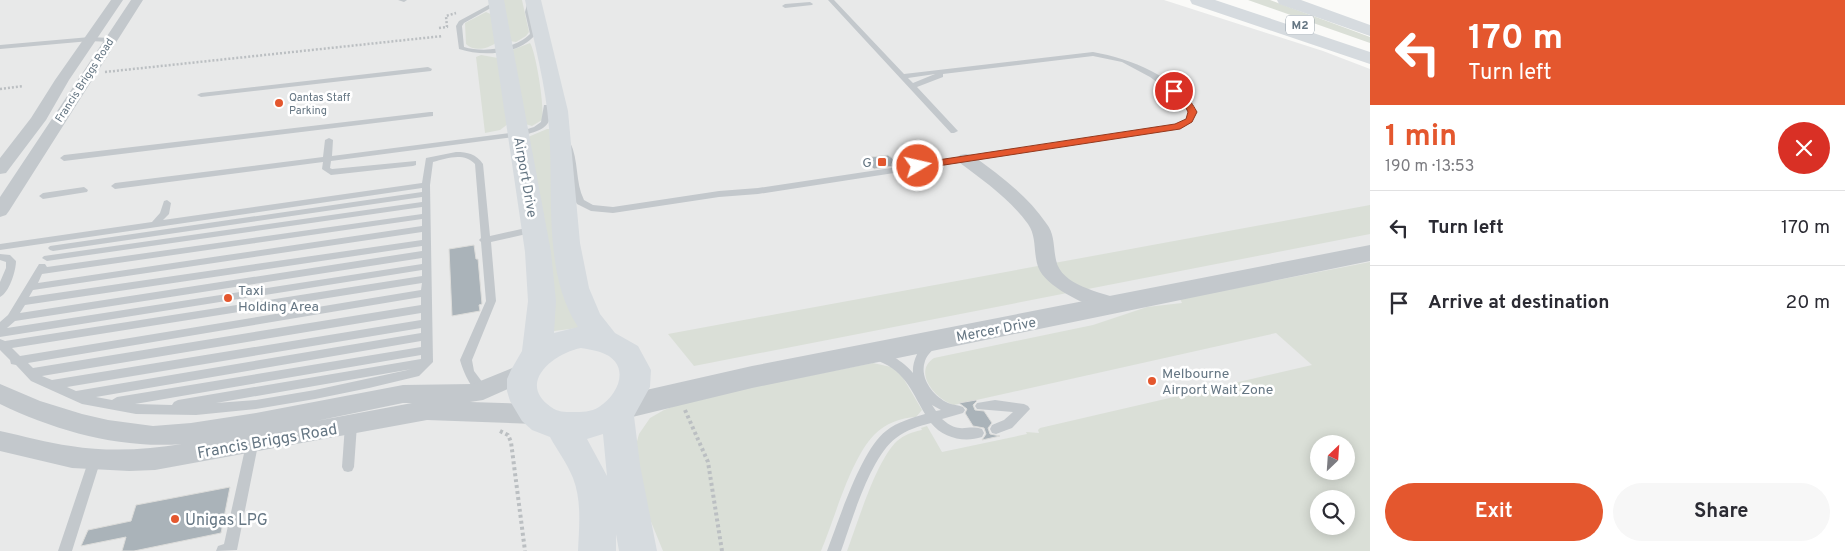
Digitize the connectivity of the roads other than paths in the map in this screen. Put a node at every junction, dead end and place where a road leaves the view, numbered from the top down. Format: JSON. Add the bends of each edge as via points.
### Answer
{"nodes":[{"id":1,"x":137,"y":0,"type":"edge"},
{"id":2,"x":532,"y":0,"type":"edge"},
{"id":3,"x":831,"y":0,"type":"edge"},
{"id":4,"x":1198,"y":0,"type":"edge"},
{"id":5,"x":1230,"y":0,"type":"edge"},
{"id":6,"x":1285,"y":0,"type":"edge"},
{"id":7,"x":1306,"y":0,"type":"edge"},
{"id":8,"x":115,"y":1,"type":"edge"},
{"id":9,"x":496,"y":1,"type":"edge"},
{"id":10,"x":810,"y":4,"type":"dead end"},
{"id":11,"x":785,"y":6,"type":"dead end"},
{"id":12,"x":1370,"y":24,"type":"edge"},
{"id":13,"x":1370,"y":31,"type":"edge"},
{"id":14,"x":90,"y":39,"type":"junction"},
{"id":15,"x":110,"y":40,"type":"junction"},
{"id":16,"x":0,"y":47,"type":"edge"},
{"id":17,"x":505,"y":49,"type":"junction"},
{"id":18,"x":1370,"y":50,"type":"edge"},
{"id":19,"x":1370,"y":58,"type":"edge"},
{"id":20,"x":549,"y":66,"type":"junction"},
{"id":21,"x":428,"y":69,"type":"dead end"},
{"id":22,"x":948,"y":71,"type":"junction"},
{"id":23,"x":903,"y":76,"type":"junction"},
{"id":24,"x":912,"y":86,"type":"junction"},
{"id":25,"x":545,"y":90,"type":"dead end"},
{"id":26,"x":201,"y":95,"type":"dead end"},
{"id":27,"x":546,"y":99,"type":"dead end"},
{"id":28,"x":430,"y":114,"type":"dead end"},
{"id":29,"x":38,"y":120,"type":"junction"},
{"id":30,"x":560,"y":127,"type":"junction"},
{"id":31,"x":954,"y":131,"type":"dead end"},
{"id":32,"x":519,"y":134,"type":"junction"},
{"id":33,"x":329,"y":140,"type":"dead end"},
{"id":34,"x":991,"y":155,"type":"junction"},
{"id":35,"x":64,"y":158,"type":"dead end"},
{"id":36,"x":326,"y":159,"type":"junction"},
{"id":37,"x":966,"y":159,"type":"junction"},
{"id":38,"x":413,"y":163,"type":"dead end"},
{"id":39,"x":0,"y":169,"type":"edge"},
{"id":40,"x":0,"y":174,"type":"edge"},
{"id":41,"x":115,"y":186,"type":"dead end"},
{"id":42,"x":84,"y":190,"type":"dead end"},
{"id":43,"x":1006,"y":191,"type":"junction"},
{"id":44,"x":43,"y":196,"type":"dead end"},
{"id":45,"x":426,"y":200,"type":"junction"},
{"id":46,"x":167,"y":203,"type":"dead end"},
{"id":47,"x":0,"y":211,"type":"edge"},
{"id":48,"x":156,"y":223,"type":"junction"},
{"id":49,"x":426,"y":228,"type":"junction"},
{"id":50,"x":535,"y":229,"type":"junction"},
{"id":51,"x":484,"y":240,"type":"junction"},
{"id":52,"x":426,"y":242,"type":"junction"},
{"id":53,"x":56,"y":244,"type":"junction"},
{"id":54,"x":0,"y":247,"type":"edge"},
{"id":55,"x":1370,"y":253,"type":"edge"},
{"id":56,"x":426,"y":254,"type":"junction"},
{"id":57,"x":0,"y":257,"type":"edge"},
{"id":58,"x":48,"y":258,"type":"junction"},
{"id":59,"x":426,"y":266,"type":"junction"},
{"id":60,"x":39,"y":272,"type":"junction"},
{"id":61,"x":427,"y":279,"type":"junction"},
{"id":62,"x":30,"y":286,"type":"junction"},
{"id":63,"x":0,"y":293,"type":"edge"},
{"id":64,"x":427,"y":293,"type":"junction"},
{"id":65,"x":22,"y":302,"type":"junction"},
{"id":66,"x":1115,"y":305,"type":"junction"},
{"id":67,"x":427,"y":308,"type":"junction"},
{"id":68,"x":12,"y":318,"type":"junction"},
{"id":69,"x":427,"y":323,"type":"junction"},
{"id":70,"x":0,"y":328,"type":"edge"},
{"id":71,"x":0,"y":333,"type":"edge"},
{"id":72,"x":427,"y":336,"type":"junction"},
{"id":73,"x":604,"y":340,"type":"junction"},
{"id":74,"x":934,"y":341,"type":"junction"},
{"id":75,"x":1,"y":345,"type":"edge"},
{"id":76,"x":427,"y":350,"type":"junction"},
{"id":77,"x":872,"y":354,"type":"junction"},
{"id":78,"x":15,"y":361,"type":"junction"},
{"id":79,"x":531,"y":364,"type":"junction"},
{"id":80,"x":30,"y":374,"type":"junction"},
{"id":81,"x":50,"y":385,"type":"junction"},
{"id":82,"x":483,"y":391,"type":"junction"},
{"id":83,"x":0,"y":393,"type":"edge"},
{"id":84,"x":74,"y":395,"type":"junction"},
{"id":85,"x":106,"y":404,"type":"junction"},
{"id":86,"x":980,"y":406,"type":"dead end"},
{"id":87,"x":620,"y":410,"type":"junction"},
{"id":88,"x":932,"y":418,"type":"junction"},
{"id":89,"x":548,"y":420,"type":"junction"},
{"id":90,"x":351,"y":424,"type":"junction"},
{"id":91,"x":996,"y":429,"type":"dead end"},
{"id":92,"x":254,"y":433,"type":"junction"},
{"id":93,"x":978,"y":433,"type":"dead end"},
{"id":94,"x":0,"y":441,"type":"edge"},
{"id":95,"x":95,"y":459,"type":"junction"},
{"id":96,"x":348,"y":468,"type":"dead end"},
{"id":97,"x":65,"y":551,"type":"edge"},
{"id":98,"x":224,"y":551,"type":"edge"},
{"id":99,"x":597,"y":551,"type":"edge"},
{"id":100,"x":638,"y":551,"type":"edge"},
{"id":101,"x":834,"y":551,"type":"edge"}],
"edges":[{"from":1,"to":15,"type":"street","name":"Francis Briggs Road"},
{"from":2,"to":17,"type":"lane","via":[[528,12],[532,36]]},
{"from":2,"to":20,"type":"main road"},
{"from":3,"to":23,"type":"lane"},
{"from":4,"to":19,"type":"main road"},
{"from":5,"to":18,"type":"main road","number":"M2"},
{"from":6,"to":13,"type":"main road","number":"M2"},
{"from":7,"to":12,"type":"main road"},
{"from":8,"to":14,"type":"street","name":"Francis Briggs Road"},
{"from":9,"to":17,"type":"main road","name":"Airport Drive"},
{"from":9,"to":17,"type":"lane","via":[[461,22],[460,46],[474,52]]},
{"from":10,"to":11,"type":"lane"},
{"from":14,"to":15,"type":"lane"},
{"from":14,"to":16,"type":"lane"},
{"from":14,"to":29,"type":"street","name":"Francis Briggs Road"},
{"from":15,"to":47,"type":"street","name":"Francis Briggs Road"},
{"from":17,"to":32,"type":"main road","name":"Airport Drive"},
{"from":20,"to":25,"type":"lane"},
{"from":20,"to":30,"type":"main road"},
{"from":21,"to":26,"type":"lane"},
{"from":22,"to":23,"type":"lane"},
{"from":22,"to":24,"type":"lane"},
{"from":22,"to":34,"type":"lane","via":[[1082,54],[1112,57],[1138,67],[1166,86],[1186,100],[1193,112],[1189,120],[1177,127]]},
{"from":23,"to":24,"type":"lane"},
{"from":24,"to":31,"type":"lane"},
{"from":27,"to":32,"type":"lane","via":[[547,122]]},
{"from":28,"to":35,"type":"lane"},
{"from":29,"to":39,"type":"street","name":"Francis Briggs Road"},
{"from":29,"to":40,"type":"lane"},
{"from":30,"to":37,"type":"lane","via":[[572,156],[578,199],[590,208],[612,210]]},
{"from":30,"to":73,"type":"main road","via":[[566,231],[575,285],[582,310]]},
{"from":32,"to":36,"type":"lane"},
{"from":32,"to":50,"type":"main road","name":"Airport Drive"},
{"from":33,"to":36,"type":"lane"},
{"from":34,"to":37,"type":"lane"},
{"from":34,"to":43,"type":"street","via":[[992,170]]},
{"from":36,"to":38,"type":"lane","via":[[328,170],[336,173],[370,166]]},
{"from":36,"to":41,"type":"lane"},
{"from":37,"to":43,"type":"street"},
{"from":42,"to":44,"type":"lane"},
{"from":43,"to":66,"type":"street","via":[[1041,230],[1046,263],[1053,276],[1068,286]]},
{"from":45,"to":48,"type":"lane"},
{"from":45,"to":49,"type":"lane"},
{"from":45,"to":51,"type":"lane","via":[[429,160],[461,154],[472,156],[479,164]]},
{"from":45,"to":53,"type":"lane"},
{"from":45,"to":58,"type":"lane"},
{"from":45,"to":60,"type":"lane"},
{"from":46,"to":48,"type":"lane","via":[[164,214]]},
{"from":48,"to":53,"type":"lane","via":[[82,234]]},
{"from":49,"to":52,"type":"lane"},
{"from":49,"to":62,"type":"lane"},
{"from":50,"to":51,"type":"lane"},
{"from":50,"to":79,"type":"main road","name":"Airport Drive","via":[[542,301]]},
{"from":51,"to":82,"type":"lane","via":[[491,306],[466,360],[469,372]]},
{"from":52,"to":56,"type":"lane"},
{"from":52,"to":65,"type":"lane"},
{"from":53,"to":54,"type":"lane"},
{"from":53,"to":58,"type":"lane"},
{"from":55,"to":66,"type":"street","name":"Mercer Drive"},
{"from":56,"to":59,"type":"lane"},
{"from":56,"to":68,"type":"lane"},
{"from":57,"to":63,"type":"lane","via":[[11,260],[11,268]]},
{"from":58,"to":60,"type":"lane"},
{"from":59,"to":61,"type":"lane"},
{"from":59,"to":71,"type":"lane"},
{"from":60,"to":62,"type":"lane"},
{"from":61,"to":64,"type":"lane"},
{"from":61,"to":75,"type":"lane"},
{"from":62,"to":65,"type":"lane"},
{"from":64,"to":67,"type":"lane"},
{"from":64,"to":78,"type":"lane"},
{"from":65,"to":68,"type":"lane"},
{"from":66,"to":74,"type":"street","name":"Mercer Drive"},
{"from":67,"to":69,"type":"lane"},
{"from":67,"to":80,"type":"lane"},
{"from":68,"to":70,"type":"lane"},
{"from":69,"to":72,"type":"lane"},
{"from":69,"to":81,"type":"lane"},
{"from":72,"to":76,"type":"lane"},
{"from":72,"to":84,"type":"lane"},
{"from":73,"to":79,"type":"main road","via":[[569,339],[557,343]]},
{"from":73,"to":87,"type":"main road","via":[[627,354],[637,376],[635,388]]},
{"from":74,"to":77,"type":"street","name":"Mercer Drive"},
{"from":74,"to":88,"type":"lane","via":[[919,362],[920,378],[936,403],[961,410]]},
{"from":75,"to":78,"type":"lane"},
{"from":76,"to":85,"type":"lane"},
{"from":76,"to":85,"type":"lane","via":[[427,362],[152,410]]},
{"from":77,"to":87,"type":"street","name":"Mercer Drive","via":[[679,393]]},
{"from":77,"to":88,"type":"lane","via":[[904,370]]},
{"from":78,"to":80,"type":"lane"},
{"from":79,"to":82,"type":"street","name":"Francis Briggs Road"},
{"from":79,"to":89,"type":"main road","via":[[522,387],[525,401]]},
{"from":80,"to":81,"type":"lane"},
{"from":81,"to":84,"type":"lane"},
{"from":82,"to":92,"type":"street","name":"Francis Briggs Road","via":[[403,394]]},
{"from":83,"to":92,"type":"street","name":"Francis Briggs Road","via":[[57,417],[130,434]]},
{"from":84,"to":85,"type":"lane"},
{"from":86,"to":91,"type":"lane","via":[[1024,409],[1008,424]]},
{"from":87,"to":89,"type":"main road","via":[[586,426]]},
{"from":87,"to":100,"type":"main road","via":[[623,465]]},
{"from":88,"to":93,"type":"lane","via":[[954,433]]},
{"from":88,"to":101,"type":"lane","via":[[898,430],[879,446]]},
{"from":89,"to":90,"type":"street","name":"Francis Briggs Road","via":[[427,410]]},
{"from":89,"to":99,"type":"main road","via":[[569,442],[594,485],[598,506]]},
{"from":90,"to":92,"type":"street","name":"Francis Briggs Road"},
{"from":90,"to":96,"type":"lane"},
{"from":92,"to":95,"type":"street","name":"Francis Briggs Road","via":[[155,459]]},
{"from":92,"to":98,"type":"lane","via":[[230,550]]},
{"from":94,"to":95,"type":"street","name":"Francis Briggs Road","via":[[44,452]]},
{"from":95,"to":97,"type":"lane"}]}
